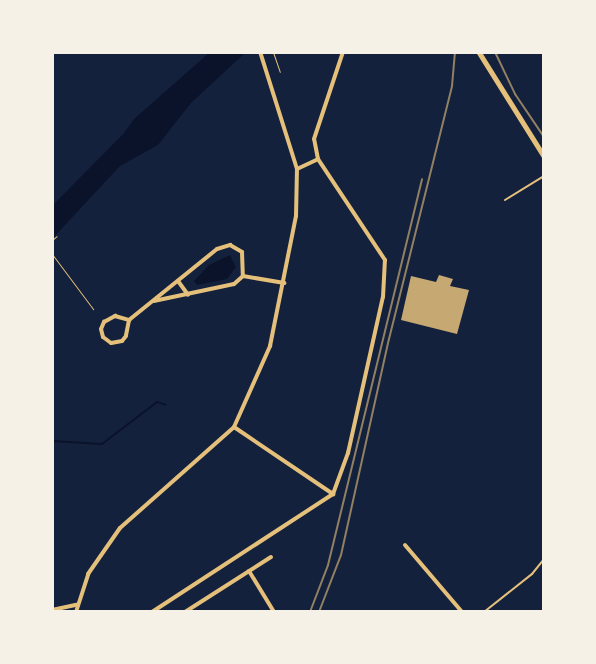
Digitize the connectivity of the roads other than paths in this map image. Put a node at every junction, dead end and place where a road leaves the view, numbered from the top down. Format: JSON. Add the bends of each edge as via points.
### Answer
{"nodes":[{"id":1,"x":260,"y":52,"type":"edge"},
{"id":2,"x":343,"y":52,"type":"edge"},
{"id":3,"x":479,"y":52,"type":"edge"},
{"id":4,"x":544,"y":156,"type":"edge"},
{"id":5,"x":318,"y":159,"type":"junction"},
{"id":6,"x":297,"y":169,"type":"junction"},
{"id":7,"x":544,"y":176,"type":"edge"},
{"id":8,"x":505,"y":200,"type":"dead end"},
{"id":9,"x":243,"y":276,"type":"junction"},
{"id":10,"x":178,"y":280,"type":"junction"},
{"id":11,"x":284,"y":283,"type":"junction"},
{"id":12,"x":188,"y":295,"type":"junction"},
{"id":13,"x":154,"y":302,"type":"junction"},
{"id":14,"x":129,"y":320,"type":"junction"},
{"id":15,"x":234,"y":427,"type":"junction"},
{"id":16,"x":334,"y":494,"type":"junction"},
{"id":17,"x":405,"y":545,"type":"dead end"},
{"id":18,"x":271,"y":557,"type":"dead end"},
{"id":19,"x":544,"y":559,"type":"edge"},
{"id":20,"x":249,"y":571,"type":"junction"},
{"id":21,"x":76,"y":604,"type":"junction"},
{"id":22,"x":52,"y":610,"type":"edge"},
{"id":23,"x":76,"y":612,"type":"edge"},
{"id":24,"x":152,"y":612,"type":"edge"},
{"id":25,"x":186,"y":612,"type":"edge"},
{"id":26,"x":274,"y":612,"type":"edge"},
{"id":27,"x":462,"y":612,"type":"edge"},
{"id":28,"x":484,"y":612,"type":"edge"}],
"edges":[{"from":1,"to":6,"type":"street"},
{"from":2,"to":5,"type":"street","via":[[314,139]]},
{"from":3,"to":4,"type":"street"},
{"from":5,"to":6,"type":"street"},
{"from":5,"to":16,"type":"street","via":[[385,260],[383,297],[348,453]]},
{"from":6,"to":11,"type":"street","via":[[296,216]]},
{"from":7,"to":8,"type":"lane"},
{"from":9,"to":10,"type":"street","via":[[242,252],[230,246],[217,249]]},
{"from":9,"to":11,"type":"street"},
{"from":9,"to":12,"type":"street","via":[[222,289]]},
{"from":10,"to":12,"type":"street"},
{"from":10,"to":13,"type":"street"},
{"from":11,"to":15,"type":"street","via":[[262,372]]},
{"from":12,"to":13,"type":"street"},
{"from":13,"to":14,"type":"street"},
{"from":14,"to":14,"type":"street","via":[[115,316],[107,319],[101,328],[103,337],[111,343],[122,341]]},
{"from":15,"to":16,"type":"street"},
{"from":15,"to":21,"type":"street","via":[[120,528],[88,574]]},
{"from":16,"to":24,"type":"street"},
{"from":17,"to":27,"type":"street"},
{"from":18,"to":20,"type":"street"},
{"from":19,"to":28,"type":"lane","via":[[532,574]]},
{"from":20,"to":25,"type":"street"},
{"from":20,"to":26,"type":"street"},
{"from":21,"to":22,"type":"street"},
{"from":21,"to":23,"type":"street"}]}
